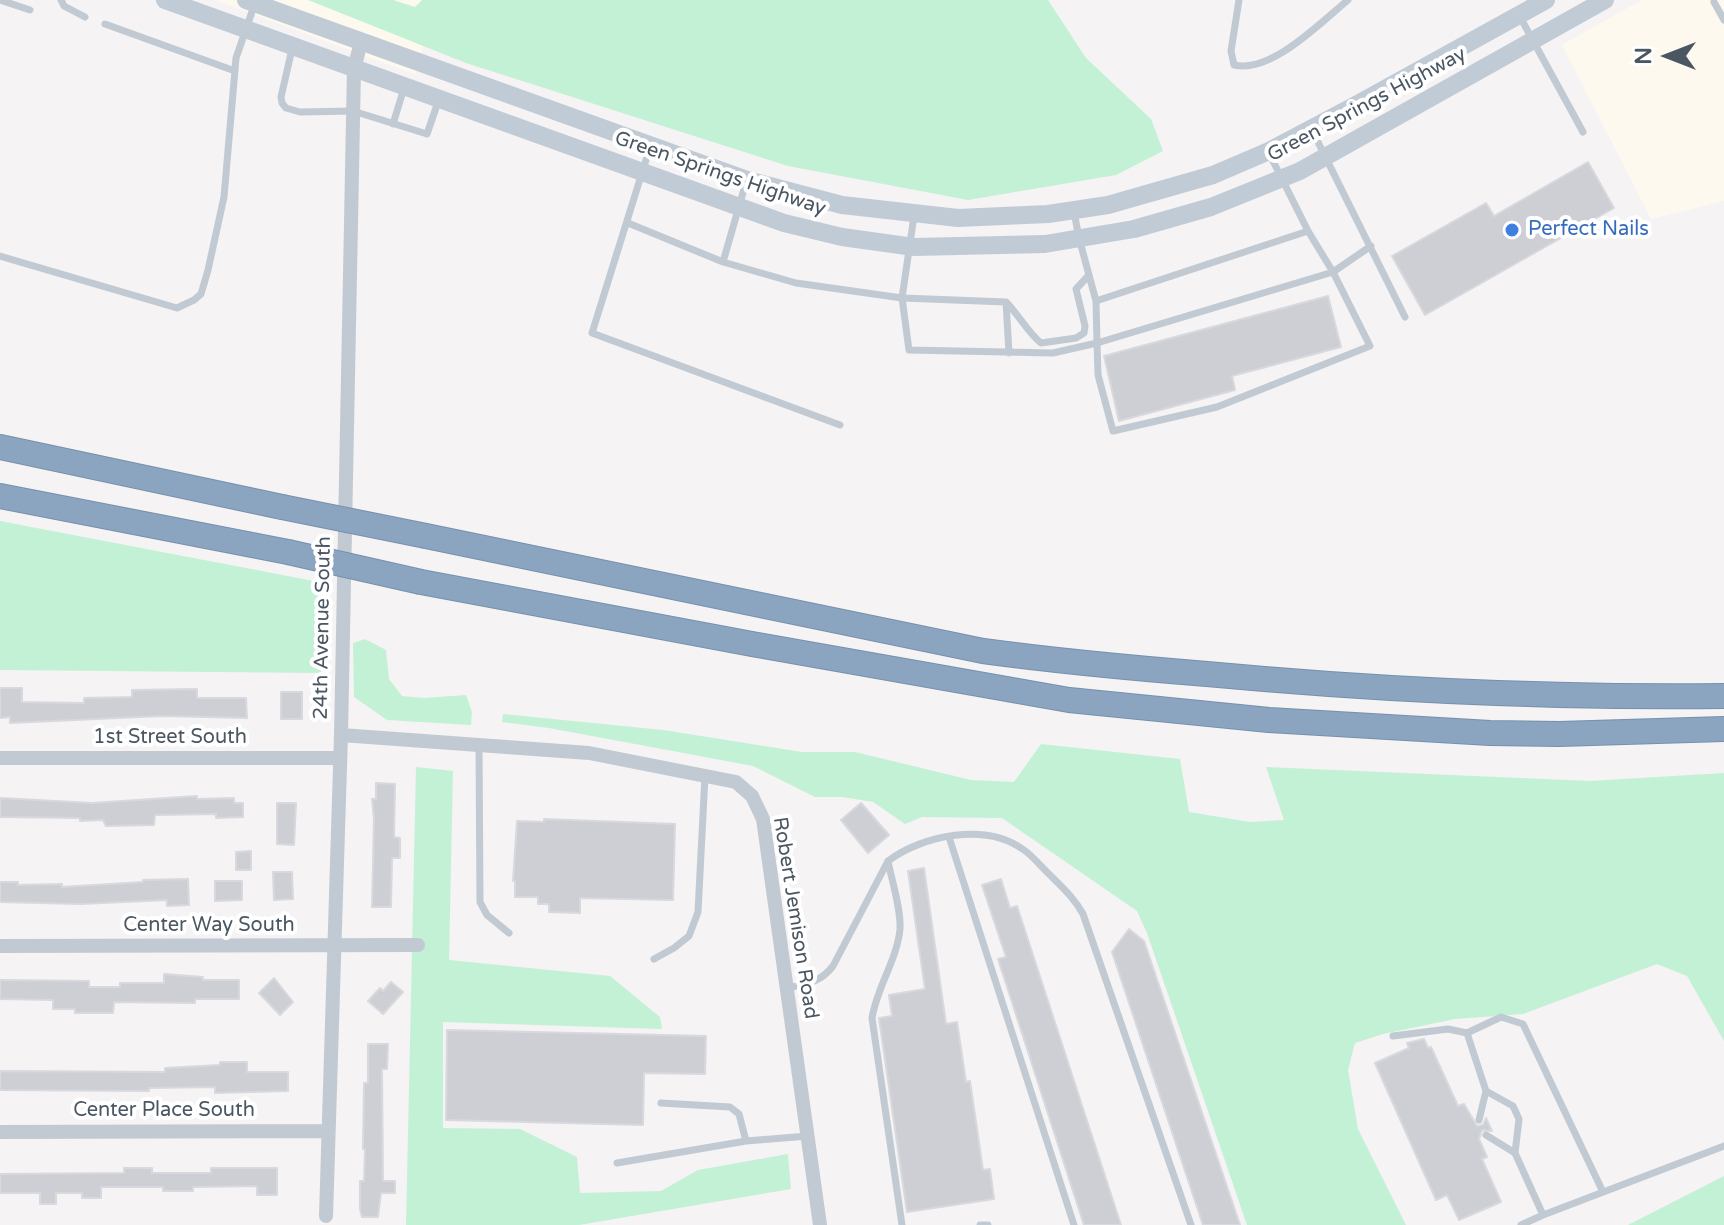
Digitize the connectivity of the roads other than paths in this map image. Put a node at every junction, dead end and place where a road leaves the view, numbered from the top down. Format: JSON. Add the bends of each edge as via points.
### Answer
{"nodes":[{"id":1,"x":0,"y":0,"type":"edge"},
{"id":2,"x":61,"y":0,"type":"edge"},
{"id":3,"x":165,"y":0,"type":"edge"},
{"id":4,"x":1239,"y":0,"type":"edge"},
{"id":5,"x":1348,"y":0,"type":"edge"},
{"id":6,"x":1546,"y":0,"type":"edge"},
{"id":7,"x":1605,"y":0,"type":"edge"},
{"id":8,"x":250,"y":2,"type":"edge"},
{"id":9,"x":1714,"y":2,"type":"edge"},
{"id":10,"x":30,"y":10,"type":"dead end"},
{"id":11,"x":1519,"y":15,"type":"junction"},
{"id":12,"x":85,"y":17,"type":"dead end"},
{"id":13,"x":1724,"y":20,"type":"edge"},
{"id":14,"x":105,"y":24,"type":"dead end"},
{"id":15,"x":245,"y":29,"type":"junction"},
{"id":16,"x":1533,"y":40,"type":"junction"},
{"id":17,"x":361,"y":42,"type":"junction"},
{"id":18,"x":292,"y":47,"type":"junction"},
{"id":19,"x":354,"y":69,"type":"junction"},
{"id":20,"x":235,"y":71,"type":"junction"},
{"id":21,"x":405,"y":87,"type":"junction"},
{"id":22,"x":440,"y":99,"type":"junction"},
{"id":23,"x":353,"y":111,"type":"junction"},
{"id":24,"x":393,"y":124,"type":"junction"},
{"id":25,"x":1311,"y":128,"type":"junction"},
{"id":26,"x":1583,"y":132,"type":"dead end"},
{"id":27,"x":650,"y":147,"type":"junction"},
{"id":28,"x":1269,"y":151,"type":"junction"},
{"id":29,"x":1325,"y":157,"type":"junction"},
{"id":30,"x":644,"y":172,"type":"junction"},
{"id":31,"x":1281,"y":177,"type":"junction"},
{"id":32,"x":747,"y":180,"type":"junction"},
{"id":33,"x":739,"y":206,"type":"junction"},
{"id":34,"x":1074,"y":210,"type":"junction"},
{"id":35,"x":914,"y":213,"type":"junction"},
{"id":36,"x":628,"y":223,"type":"junction"},
{"id":37,"x":1308,"y":231,"type":"junction"},
{"id":38,"x":1079,"y":238,"type":"junction"},
{"id":39,"x":1371,"y":246,"type":"junction"},
{"id":40,"x":909,"y":247,"type":"junction"},
{"id":41,"x":0,"y":256,"type":"edge"},
{"id":42,"x":723,"y":262,"type":"junction"},
{"id":43,"x":1333,"y":272,"type":"junction"},
{"id":44,"x":1089,"y":275,"type":"junction"},
{"id":45,"x":902,"y":298,"type":"junction"},
{"id":46,"x":1096,"y":301,"type":"junction"},
{"id":47,"x":1006,"y":302,"type":"junction"},
{"id":48,"x":1405,"y":317,"type":"dead end"},
{"id":49,"x":1097,"y":343,"type":"junction"},
{"id":50,"x":1009,"y":353,"type":"junction"},
{"id":51,"x":840,"y":425,"type":"dead end"},
{"id":52,"x":0,"y":447,"type":"edge"},
{"id":53,"x":0,"y":496,"type":"edge"},
{"id":54,"x":1724,"y":696,"type":"edge"},
{"id":55,"x":1724,"y":729,"type":"edge"},
{"id":56,"x":341,"y":735,"type":"junction"},
{"id":57,"x":479,"y":745,"type":"junction"},
{"id":58,"x":0,"y":758,"type":"edge"},
{"id":59,"x":340,"y":758,"type":"junction"},
{"id":60,"x":705,"y":776,"type":"junction"},
{"id":61,"x":949,"y":837,"type":"junction"},
{"id":62,"x":888,"y":861,"type":"junction"},
{"id":63,"x":509,"y":933,"type":"dead end"},
{"id":64,"x":418,"y":945,"type":"dead end"},
{"id":65,"x":0,"y":946,"type":"edge"},
{"id":66,"x":333,"y":946,"type":"junction"},
{"id":67,"x":654,"y":959,"type":"dead end"},
{"id":68,"x":787,"y":988,"type":"junction"},
{"id":69,"x":1467,"y":1033,"type":"junction"},
{"id":70,"x":1393,"y":1036,"type":"dead end"},
{"id":71,"x":1486,"y":1091,"type":"junction"},
{"id":72,"x":661,"y":1103,"type":"dead end"},
{"id":73,"x":1479,"y":1120,"type":"dead end"},
{"id":74,"x":328,"y":1131,"type":"junction"},
{"id":75,"x":0,"y":1132,"type":"edge"},
{"id":76,"x":1486,"y":1135,"type":"dead end"},
{"id":77,"x":808,"y":1136,"type":"junction"},
{"id":78,"x":746,"y":1141,"type":"junction"},
{"id":79,"x":1724,"y":1146,"type":"edge"},
{"id":80,"x":1515,"y":1153,"type":"junction"},
{"id":81,"x":617,"y":1163,"type":"dead end"},
{"id":82,"x":1603,"y":1192,"type":"junction"},
{"id":83,"x":1543,"y":1215,"type":"junction"},
{"id":84,"x":326,"y":1216,"type":"dead end"},
{"id":85,"x":820,"y":1225,"type":"edge"},
{"id":86,"x":902,"y":1225,"type":"edge"},
{"id":87,"x":980,"y":1225,"type":"edge"},
{"id":88,"x":988,"y":1225,"type":"edge"},
{"id":89,"x":1074,"y":1225,"type":"edge"},
{"id":90,"x":1191,"y":1225,"type":"edge"},
{"id":91,"x":1521,"y":1225,"type":"edge"}],
"edges":[{"from":1,"to":10,"type":"lane"},
{"from":2,"to":12,"type":"lane"},
{"from":3,"to":15,"type":"main road","name":"Green Springs Highway"},
{"from":4,"to":5,"type":"lane","via":[[1231,51],[1234,65],[1245,67],[1290,49]]},
{"from":6,"to":11,"type":"main road","name":"Green Springs Highway"},
{"from":7,"to":16,"type":"main road","name":"Green Springs Highway"},
{"from":8,"to":15,"type":"lane"},
{"from":8,"to":17,"type":"main road","name":"Green Springs Highway"},
{"from":9,"to":13,"type":"lane"},
{"from":11,"to":16,"type":"lane"},
{"from":11,"to":25,"type":"main road","name":"Green Springs Highway"},
{"from":14,"to":20,"type":"lane"},
{"from":15,"to":18,"type":"main road","name":"Green Springs Highway"},
{"from":15,"to":20,"type":"lane"},
{"from":16,"to":26,"type":"lane"},
{"from":16,"to":29,"type":"main road","name":"Green Springs Highway"},
{"from":17,"to":19,"type":"street","name":"24th Avenue South"},
{"from":17,"to":27,"type":"main road","name":"Green Springs Highway"},
{"from":18,"to":19,"type":"main road","name":"Green Springs Highway"},
{"from":18,"to":23,"type":"lane","via":[[281,91],[286,108]]},
{"from":19,"to":21,"type":"main road","name":"Green Springs Highway"},
{"from":19,"to":23,"type":"street","name":"24th Avenue South"},
{"from":20,"to":41,"type":"lane","via":[[224,197],[208,270],[194,300],[177,308]]},
{"from":21,"to":22,"type":"main road","name":"Green Springs Highway"},
{"from":21,"to":24,"type":"lane"},
{"from":22,"to":24,"type":"lane","via":[[427,134]]},
{"from":22,"to":30,"type":"main road","name":"Green Springs Highway"},
{"from":23,"to":24,"type":"lane"},
{"from":23,"to":56,"type":"street","name":"24th Avenue South"},
{"from":25,"to":28,"type":"main road","name":"Green Springs Highway"},
{"from":25,"to":29,"type":"lane"},
{"from":27,"to":30,"type":"lane"},
{"from":27,"to":32,"type":"main road","name":"Green Springs Highway"},
{"from":28,"to":31,"type":"lane"},
{"from":28,"to":34,"type":"main road","name":"Green Springs Highway","via":[[1213,175]]},
{"from":29,"to":31,"type":"main road","name":"Green Springs Highway"},
{"from":29,"to":39,"type":"lane"},
{"from":30,"to":33,"type":"main road","name":"Green Springs Highway"},
{"from":30,"to":36,"type":"lane"},
{"from":31,"to":37,"type":"lane"},
{"from":31,"to":38,"type":"main road","name":"Green Springs Highway","via":[[1211,207]]},
{"from":32,"to":33,"type":"lane"},
{"from":32,"to":35,"type":"main road","name":"Green Springs Highway","via":[[842,205]]},
{"from":33,"to":40,"type":"main road","name":"Green Springs Highway","via":[[842,237]]},
{"from":33,"to":42,"type":"lane"},
{"from":34,"to":35,"type":"main road","name":"Green Springs Highway","via":[[958,218]]},
{"from":34,"to":38,"type":"lane"},
{"from":35,"to":40,"type":"lane"},
{"from":36,"to":42,"type":"lane"},
{"from":36,"to":51,"type":"lane","via":[[592,333]]},
{"from":37,"to":43,"type":"lane"},
{"from":37,"to":46,"type":"lane"},
{"from":38,"to":40,"type":"main road","name":"Green Springs Highway","via":[[1045,244]]},
{"from":38,"to":44,"type":"lane"},
{"from":39,"to":43,"type":"lane"},
{"from":39,"to":48,"type":"lane"},
{"from":40,"to":45,"type":"lane"},
{"from":42,"to":45,"type":"lane","via":[[796,283]]},
{"from":43,"to":49,"type":"lane"},
{"from":43,"to":49,"type":"lane","via":[[1370,346],[1217,407],[1113,431],[1098,375]]},
{"from":44,"to":46,"type":"lane"},
{"from":44,"to":47,"type":"lane","via":[[1076,289],[1085,326],[1076,338],[1041,343]]},
{"from":45,"to":47,"type":"lane"},
{"from":45,"to":50,"type":"lane","via":[[909,350]]},
{"from":46,"to":49,"type":"lane"},
{"from":47,"to":50,"type":"lane"},
{"from":49,"to":50,"type":"lane","via":[[1053,353]]},
{"from":52,"to":54,"type":"highway","bridge":true,"via":[[1051,661],[1388,690]]},
{"from":53,"to":55,"type":"highway","bridge":true,"via":[[421,582],[1069,700],[1269,720],[1490,733]]},
{"from":56,"to":57,"type":"street","name":"Robert Jemison Road"},
{"from":56,"to":59,"type":"street","name":"24th Avenue South"},
{"from":57,"to":60,"type":"street","name":"Robert Jemison Road","via":[[589,753]]},
{"from":57,"to":63,"type":"lane","via":[[480,902]]},
{"from":58,"to":59,"type":"street","name":"1st Street South"},
{"from":59,"to":66,"type":"street","name":"24th Avenue South"},
{"from":60,"to":67,"type":"lane","via":[[698,912],[689,936]]},
{"from":60,"to":68,"type":"street","name":"Robert Jemison Road","via":[[736,782],[752,796],[763,819]]},
{"from":61,"to":62,"type":"lane","via":[[901,851]]},
{"from":61,"to":89,"type":"lane"},
{"from":61,"to":90,"type":"lane","via":[[978,835],[1023,849],[1076,902]]},
{"from":62,"to":68,"type":"lane","via":[[825,977]]},
{"from":62,"to":86,"type":"lane","via":[[900,926],[872,1018]]},
{"from":64,"to":66,"type":"street","name":"Center Way South"},
{"from":65,"to":66,"type":"street","name":"Center Way South"},
{"from":66,"to":74,"type":"street","name":"24th Avenue South"},
{"from":68,"to":77,"type":"street","name":"Robert Jemison Road"},
{"from":69,"to":70,"type":"lane","via":[[1448,1029]]},
{"from":69,"to":71,"type":"lane"},
{"from":69,"to":82,"type":"lane","via":[[1501,1017],[1523,1024]]},
{"from":71,"to":73,"type":"lane"},
{"from":71,"to":80,"type":"lane","via":[[1513,1106],[1519,1119]]},
{"from":72,"to":78,"type":"lane","via":[[730,1107],[739,1114]]},
{"from":74,"to":75,"type":"street","name":"Center Place South"},
{"from":74,"to":84,"type":"street","name":"24th Avenue South"},
{"from":76,"to":80,"type":"lane"},
{"from":77,"to":78,"type":"lane"},
{"from":77,"to":85,"type":"street","name":"Robert Jemison Road"},
{"from":78,"to":81,"type":"lane"},
{"from":79,"to":82,"type":"lane"},
{"from":80,"to":83,"type":"lane"},
{"from":82,"to":83,"type":"lane"},
{"from":83,"to":91,"type":"lane"},
{"from":87,"to":88,"type":"lane"}]}
